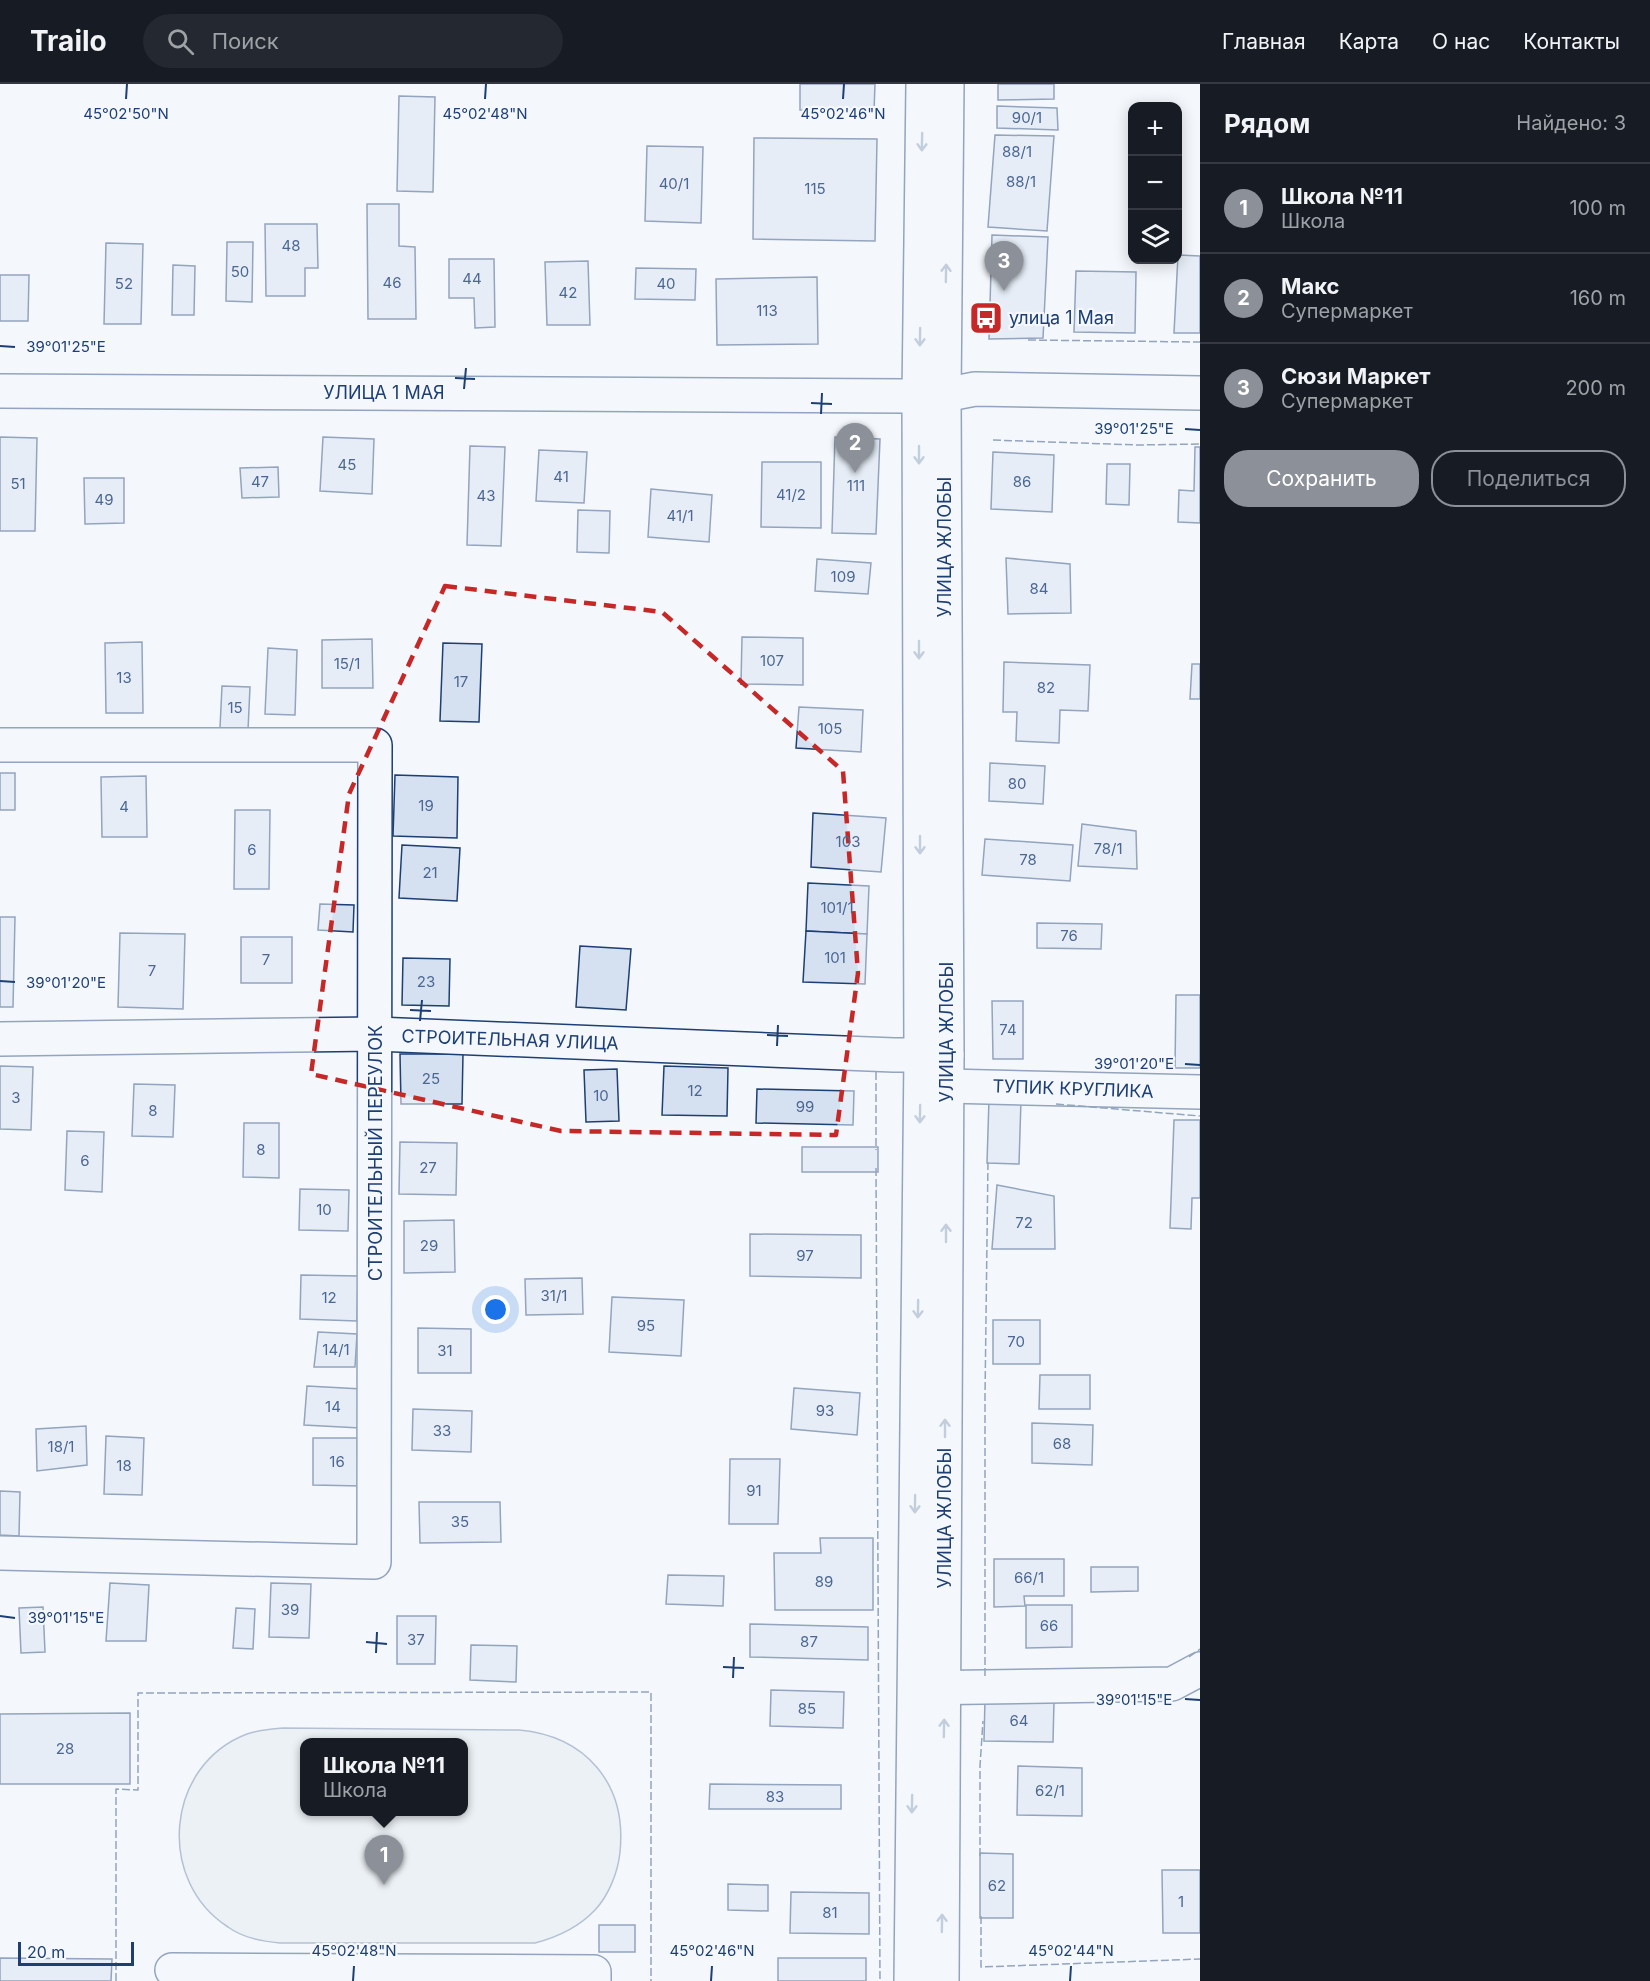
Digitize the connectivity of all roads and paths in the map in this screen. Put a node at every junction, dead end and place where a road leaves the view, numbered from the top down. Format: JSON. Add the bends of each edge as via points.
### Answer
{"nodes":[{"id":1,"x":923,"y":84,"type":"edge"},
{"id":2,"x":947,"y":84,"type":"edge"},
{"id":3,"x":0,"y":391,"type":"edge"},
{"id":4,"x":1200,"y":393,"type":"edge"},
{"id":5,"x":932,"y":395,"type":"junction"},
{"id":6,"x":0,"y":745,"type":"edge"},
{"id":7,"x":376,"y":1034,"type":"junction"},
{"id":8,"x":0,"y":1039,"type":"edge"},
{"id":9,"x":938,"y":1065,"type":"junction"},
{"id":10,"x":1200,"y":1092,"type":"edge"},
{"id":11,"x":0,"y":1553,"type":"edge"},
{"id":12,"x":1200,"y":1669,"type":"edge"},
{"id":13,"x":929,"y":1688,"type":"junction"},
{"id":14,"x":172,"y":1970,"type":"dead end"},
{"id":15,"x":594,"y":1981,"type":"edge"},
{"id":16,"x":911,"y":1981,"type":"edge"},
{"id":17,"x":942,"y":1981,"type":"edge"}],
"edges":[{"from":1,"to":5,"type":"street","name":"УЛИЦА ЖЛОБЫ","one_way":true},
{"from":5,"to":2,"type":"street","name":"УЛИЦА ЖЛОБЫ","one_way":true},
{"from":3,"to":5,"type":"street","name":"УЛИЦА 1 МАЯ"},
{"from":4,"to":5,"type":"street","name":"УЛИЦА 1 МАЯ","via":[[975,389]]},
{"from":5,"to":9,"type":"street","name":"УЛИЦА ЖЛОБЫ"},
{"from":6,"to":7,"type":"street","name":"СТРОИТЕЛЬНЫЙ ПЕРЕУЛОК","via":[[375,745]]},
{"from":7,"to":8,"type":"street","name":"СТРОИТЕЛЬНАЯ УЛИЦА"},
{"from":7,"to":9,"type":"street","name":"СТРОИТЕЛЬНАЯ УЛИЦА"},
{"from":7,"to":11,"type":"street","name":"СТРОИТЕЛЬНЫЙ ПЕРЕУЛОК","via":[[374,1562]]},
{"from":9,"to":10,"type":"street","name":"ТУПИК КРУГЛИКА"},
{"from":9,"to":13,"type":"street","name":"УЛИЦА ЖЛОБЫ"},
{"from":12,"to":13,"type":"street","via":[[1172,1684]]},
{"from":13,"to":16,"type":"street","name":"УЛИЦА ЖЛОБЫ","one_way":true},
{"from":17,"to":13,"type":"street","name":"УЛИЦА ЖЛОБЫ","one_way":true},
{"from":14,"to":15,"type":"street","via":[[594,1972]]}]}
